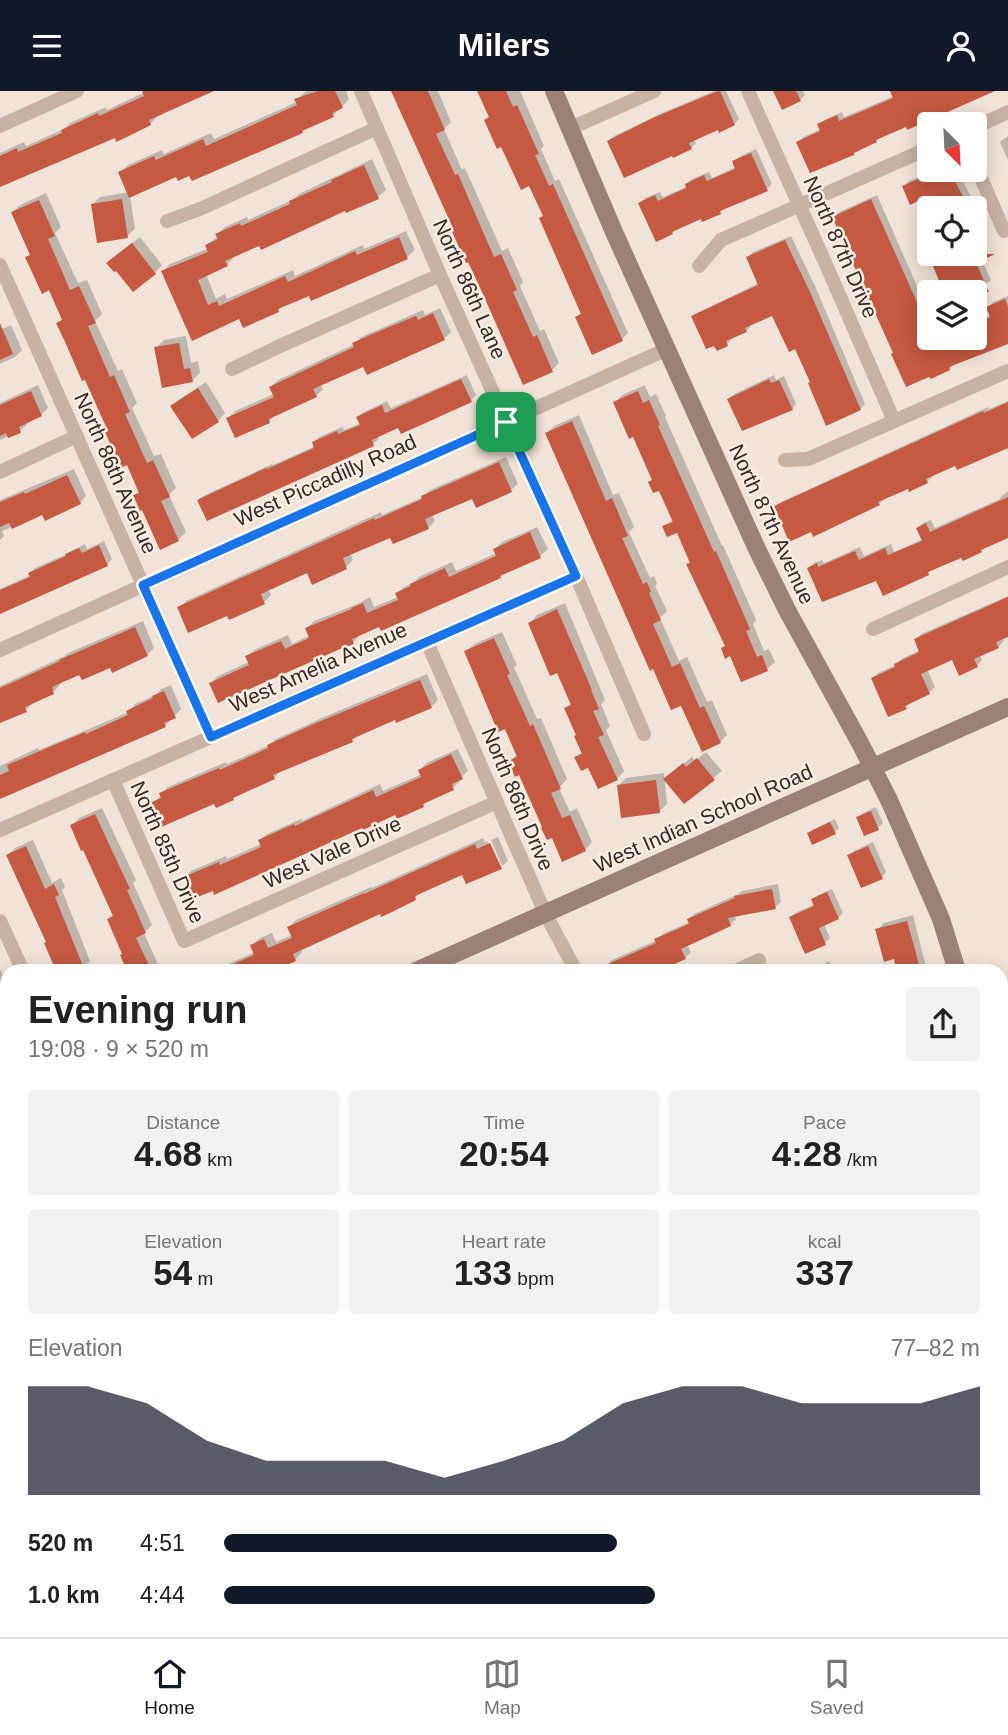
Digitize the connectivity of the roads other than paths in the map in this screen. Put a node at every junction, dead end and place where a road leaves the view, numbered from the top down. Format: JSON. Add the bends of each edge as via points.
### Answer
{"nodes":[{"id":1,"x":77,"y":91,"type":"edge"},
{"id":2,"x":361,"y":91,"type":"edge"},
{"id":3,"x":554,"y":91,"type":"edge"},
{"id":4,"x":654,"y":91,"type":"edge"},
{"id":5,"x":748,"y":91,"type":"edge"},
{"id":6,"x":1008,"y":112,"type":"edge"},
{"id":7,"x":987,"y":122,"type":"edge"},
{"id":8,"x":0,"y":125,"type":"edge"},
{"id":9,"x":377,"y":128,"type":"junction"},
{"id":10,"x":570,"y":128,"type":"junction"},
{"id":11,"x":917,"y":153,"type":"edge"},
{"id":12,"x":983,"y":182,"type":"edge"},
{"id":13,"x":799,"y":204,"type":"junction"},
{"id":14,"x":167,"y":221,"type":"dead end"},
{"id":15,"x":1004,"y":231,"type":"dead end"},
{"id":16,"x":0,"y":265,"type":"edge"},
{"id":17,"x":699,"y":266,"type":"dead end"},
{"id":18,"x":440,"y":275,"type":"junction"},
{"id":19,"x":6,"y":294,"type":"edge"},
{"id":20,"x":667,"y":349,"type":"junction"},
{"id":21,"x":232,"y":369,"type":"dead end"},
{"id":22,"x":1008,"y":370,"type":"edge"},
{"id":23,"x":894,"y":421,"type":"junction"},
{"id":24,"x":506,"y":422,"type":"junction"},
{"id":25,"x":77,"y":436,"type":"junction"},
{"id":26,"x":785,"y":460,"type":"dead end"},
{"id":27,"x":0,"y":472,"type":"edge"},
{"id":28,"x":1008,"y":568,"type":"edge"},
{"id":29,"x":576,"y":576,"type":"junction"},
{"id":30,"x":143,"y":585,"type":"junction"},
{"id":31,"x":873,"y":629,"type":"dead end"},
{"id":32,"x":426,"y":642,"type":"junction"},
{"id":33,"x":0,"y":650,"type":"edge"},
{"id":34,"x":1008,"y":707,"type":"edge"},
{"id":35,"x":644,"y":734,"type":"dead end"},
{"id":36,"x":211,"y":737,"type":"junction"},
{"id":37,"x":873,"y":767,"type":"junction"},
{"id":38,"x":113,"y":780,"type":"junction"},
{"id":39,"x":497,"y":802,"type":"junction"},
{"id":40,"x":0,"y":830,"type":"edge"},
{"id":41,"x":545,"y":913,"type":"junction"},
{"id":42,"x":0,"y":921,"type":"edge"},
{"id":43,"x":184,"y":941,"type":"joint"},
{"id":44,"x":759,"y":960,"type":"dead end"},
{"id":45,"x":20,"y":964,"type":"edge"},
{"id":46,"x":432,"y":964,"type":"edge"},
{"id":47,"x":572,"y":964,"type":"edge"},
{"id":48,"x":750,"y":964,"type":"edge"},
{"id":49,"x":955,"y":964,"type":"edge"}],
"edges":[{"from":1,"to":8,"type":"street"},
{"from":2,"to":9,"type":"street","name":"North 86th Lane"},
{"from":3,"to":10,"type":"street","name":"North 87th Avenue"},
{"from":4,"to":10,"type":"street"},
{"from":5,"to":13,"type":"street","name":"North 87th Drive"},
{"from":6,"to":7,"type":"street"},
{"from":9,"to":14,"type":"street"},
{"from":9,"to":18,"type":"street","name":"North 86th Lane"},
{"from":10,"to":20,"type":"street","name":"North 87th Avenue"},
{"from":11,"to":13,"type":"street"},
{"from":12,"to":15,"type":"street"},
{"from":13,"to":17,"type":"street","via":[[722,240]]},
{"from":13,"to":23,"type":"street","name":"North 87th Drive"},
{"from":16,"to":19,"type":"street","name":"North 86th Avenue"},
{"from":18,"to":21,"type":"street"},
{"from":18,"to":24,"type":"street","name":"North 86th Lane"},
{"from":19,"to":25,"type":"street","name":"North 86th Avenue"},
{"from":20,"to":24,"type":"street","name":"West Piccadilly Road"},
{"from":20,"to":37,"type":"street","name":"North 87th Avenue","via":[[787,610]]},
{"from":22,"to":23,"type":"street"},
{"from":23,"to":26,"type":"street","via":[[808,459]]},
{"from":24,"to":29,"type":"street","name":"North 86th Lane"},
{"from":24,"to":30,"type":"street","name":"West Piccadilly Road"},
{"from":25,"to":27,"type":"street"},
{"from":25,"to":30,"type":"street","name":"North 86th Avenue"},
{"from":28,"to":31,"type":"street"},
{"from":29,"to":32,"type":"street","name":"West Amelia Avenue"},
{"from":29,"to":35,"type":"street","name":"North 86th Lane"},
{"from":30,"to":33,"type":"street","name":"West Piccadilly Road"},
{"from":30,"to":36,"type":"street","name":"North 86th Avenue"},
{"from":32,"to":36,"type":"street","name":"West Amelia Avenue"},
{"from":32,"to":39,"type":"street","name":"North 86th Drive"},
{"from":34,"to":37,"type":"street","name":"West Indian School Road"},
{"from":36,"to":38,"type":"street","name":"West Amelia Avenue"},
{"from":37,"to":41,"type":"street","name":"West Indian School Road"},
{"from":37,"to":49,"type":"street","name":"North 87th Avenue","via":[[941,919]]},
{"from":38,"to":40,"type":"street","name":"West Amelia Avenue"},
{"from":38,"to":43,"type":"street","name":"North 85th Drive"},
{"from":39,"to":41,"type":"street","name":"North 86th Drive"},
{"from":39,"to":43,"type":"street","name":"West Vale Drive"},
{"from":41,"to":46,"type":"street","name":"West Indian School Road"},
{"from":41,"to":47,"type":"street","name":"North 86th Drive"},
{"from":42,"to":45,"type":"street"},
{"from":44,"to":48,"type":"street"}]}
